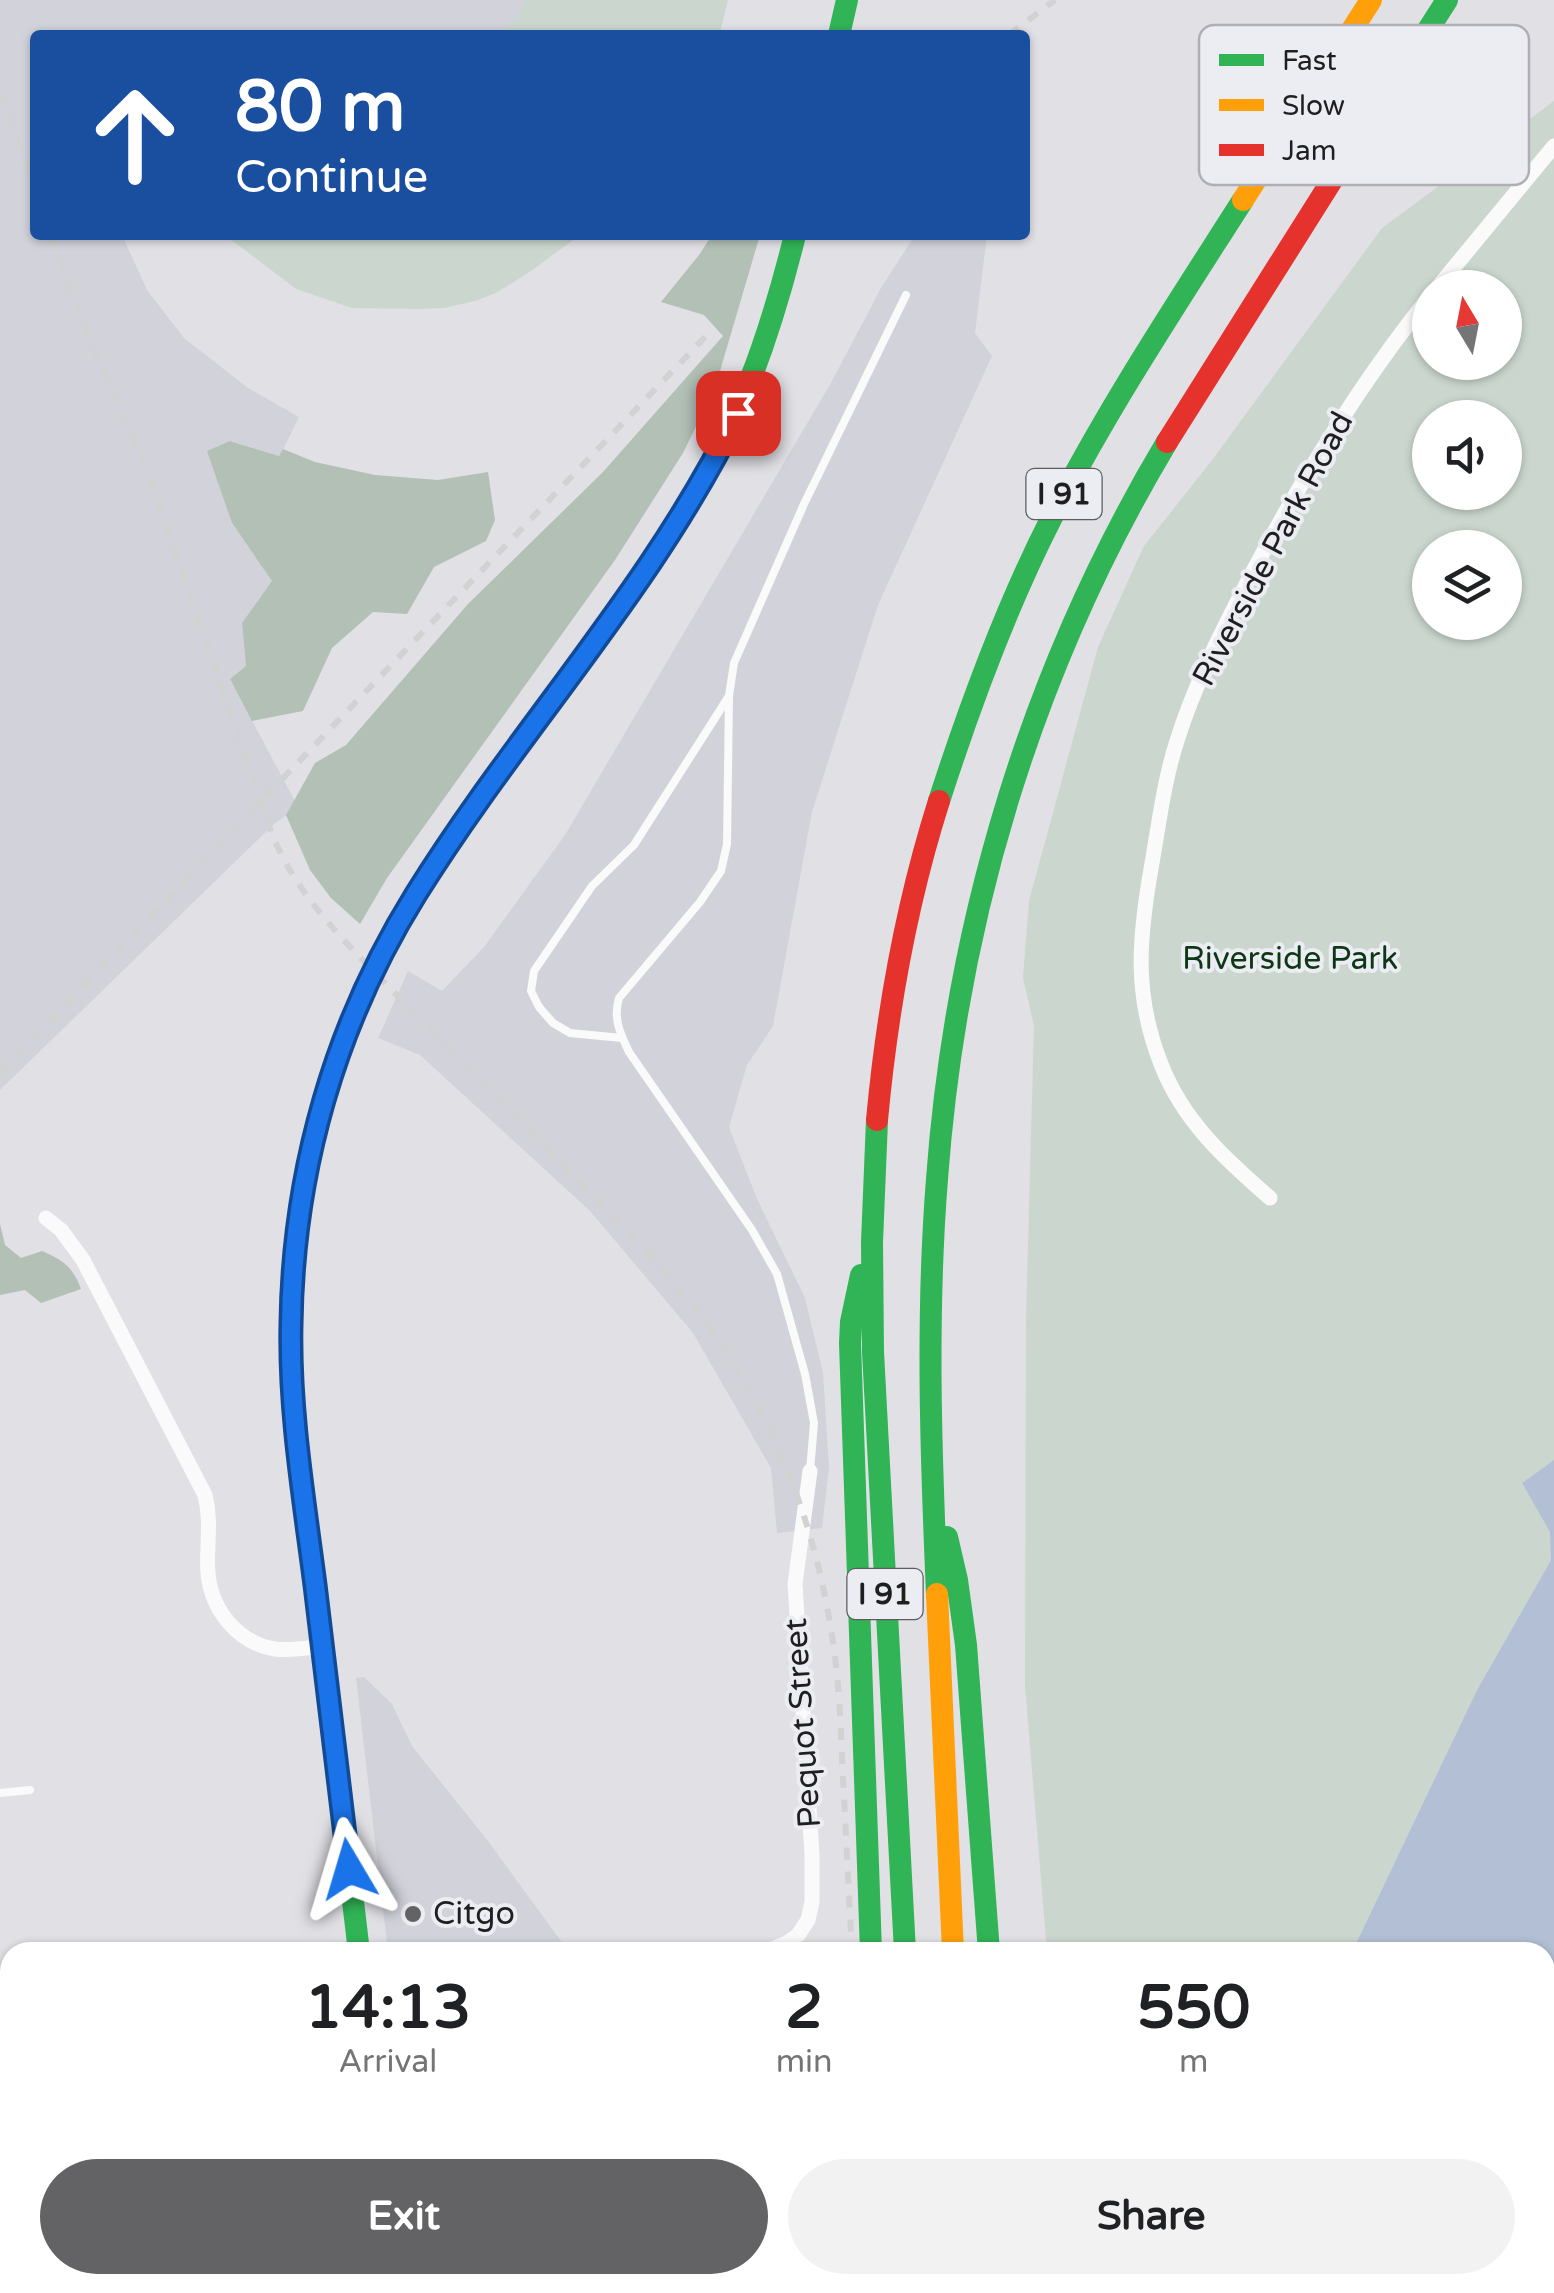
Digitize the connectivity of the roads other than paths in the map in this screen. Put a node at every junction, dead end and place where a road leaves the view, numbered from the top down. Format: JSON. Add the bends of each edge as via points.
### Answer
{"nodes":[{"id":1,"x":847,"y":0,"type":"edge"},
{"id":2,"x":1371,"y":0,"type":"edge"},
{"id":3,"x":1447,"y":0,"type":"edge"},
{"id":4,"x":1355,"y":25,"type":"edge"},
{"id":5,"x":1431,"y":25,"type":"edge"},
{"id":6,"x":840,"y":30,"type":"edge"},
{"id":7,"x":1554,"y":146,"type":"edge"},
{"id":8,"x":1529,"y":176,"type":"edge"},
{"id":9,"x":1253,"y":185,"type":"edge"},
{"id":10,"x":1329,"y":185,"type":"edge"},
{"id":11,"x":1522,"y":185,"type":"edge"},
{"id":12,"x":794,"y":240,"type":"edge"},
{"id":13,"x":1451,"y":270,"type":"edge"},
{"id":14,"x":906,"y":295,"type":"dead end"},
{"id":15,"x":1412,"y":319,"type":"edge"},
{"id":16,"x":729,"y":696,"type":"junction"},
{"id":17,"x":622,"y":1038,"type":"junction"},
{"id":18,"x":1270,"y":1198,"type":"dead end"},
{"id":19,"x":46,"y":1218,"type":"dead end"},
{"id":20,"x":872,"y":1235,"type":"junction"},
{"id":21,"x":810,"y":1471,"type":"joint"},
{"id":22,"x":932,"y":1488,"type":"junction"},
{"id":23,"x":322,"y":1646,"type":"junction"},
{"id":24,"x":30,"y":1790,"type":"dead end"},
{"id":25,"x":0,"y":1794,"type":"edge"},
{"id":26,"x":986,"y":1888,"type":"junction"},
{"id":27,"x":359,"y":1942,"type":"edge"},
{"id":28,"x":787,"y":1942,"type":"edge"},
{"id":29,"x":872,"y":1942,"type":"edge"},
{"id":30,"x":904,"y":1942,"type":"edge"},
{"id":31,"x":953,"y":1942,"type":"edge"},
{"id":32,"x":989,"y":1942,"type":"edge"},
{"id":33,"x":998,"y":1942,"type":"edge"}],
"edges":[{"from":1,"to":6,"type":"main road"},
{"from":2,"to":4,"type":"main road","number":"I 91"},
{"from":3,"to":5,"type":"main road","number":"I 91"},
{"from":7,"to":8,"type":"street"},
{"from":9,"to":20,"type":"main road","number":"I 91","via":[[1101,425],[1004,621],[966,721],[894,995],[880,1080]]},
{"from":10,"to":22,"type":"main road","number":"I 91","via":[[1146,476],[1046,690],[995,841],[944,1102],[932,1284]]},
{"from":11,"to":13,"type":"street"},
{"from":12,"to":23,"type":"main road","via":[[752,380],[702,482],[405,912],[350,1020],[308,1162],[291,1324]]},
{"from":14,"to":16,"type":"lane","via":[[734,662]]},
{"from":15,"to":18,"type":"street","name":"Riverside Park Road","via":[[1342,418],[1206,666],[1176,746],[1145,908],[1140,987],[1168,1080],[1216,1150]]},
{"from":16,"to":17,"type":"lane","via":[[721,870],[618,998]]},
{"from":16,"to":17,"type":"lane","via":[[634,845],[592,886],[534,970],[532,991],[553,1022],[570,1033]]},
{"from":17,"to":21,"type":"lane","via":[[777,1274],[806,1374],[814,1423]]},
{"from":19,"to":23,"type":"street","via":[[82,1260],[205,1496],[210,1589],[220,1613],[264,1647]]},
{"from":20,"to":29,"type":"main road","via":[[850,1344]]},
{"from":20,"to":30,"type":"main road","number":"I 91"},
{"from":21,"to":28,"type":"street","name":"Pequot Street","via":[[795,1590],[812,1909]]},
{"from":22,"to":26,"type":"main road","via":[[962,1612]]},
{"from":22,"to":31,"type":"main road","number":"I 91"},
{"from":23,"to":27,"type":"main road"},
{"from":24,"to":25,"type":"lane"},
{"from":26,"to":32,"type":"main road"},
{"from":26,"to":33,"type":"main road"}]}
